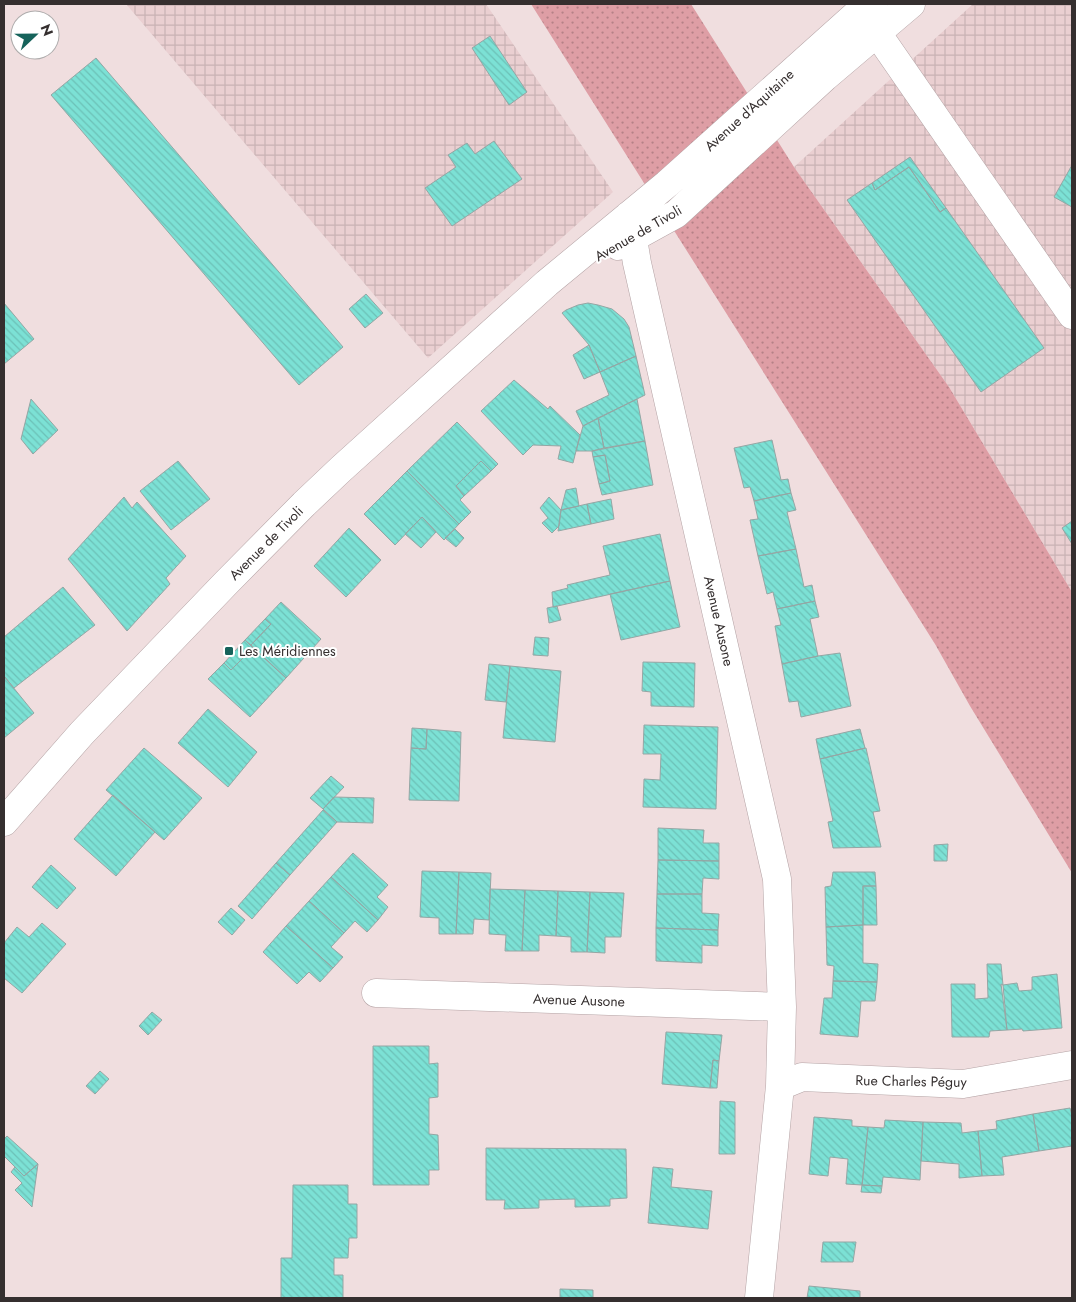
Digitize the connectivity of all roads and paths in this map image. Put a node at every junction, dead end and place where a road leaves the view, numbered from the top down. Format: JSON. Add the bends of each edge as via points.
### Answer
{"nodes":[{"id":1,"x":868,"y":4,"type":"edge"},
{"id":2,"x":879,"y":4,"type":"edge"},
{"id":3,"x":911,"y":4,"type":"edge"},
{"id":4,"x":877,"y":33,"type":"junction"},
{"id":5,"x":766,"y":131,"type":"joint"},
{"id":6,"x":631,"y":227,"type":"junction"},
{"id":7,"x":1072,"y":314,"type":"edge"},
{"id":8,"x":4,"y":822,"type":"edge"},
{"id":9,"x":376,"y":993,"type":"dead end"},
{"id":10,"x":782,"y":1007,"type":"junction"},
{"id":11,"x":1072,"y":1064,"type":"edge"},
{"id":12,"x":780,"y":1086,"type":"junction"},
{"id":13,"x":759,"y":1298,"type":"edge"}],
"edges":[{"from":1,"to":6,"type":"street","name":"Avenue d'Aquitaine","via":[[667,184]]},
{"from":2,"to":4,"type":"street"},
{"from":3,"to":4,"type":"street","name":"Avenue d'Aquitaine"},
{"from":4,"to":5,"type":"street","name":"Avenue d'Aquitaine"},
{"from":4,"to":7,"type":"street"},
{"from":5,"to":6,"type":"street","name":"Avenue de Tivoli","via":[[676,214]]},
{"from":6,"to":8,"type":"street","name":"Avenue de Tivoli","via":[[547,283],[341,468],[82,733]]},
{"from":6,"to":10,"type":"street","name":"Avenue Ausone","via":[[777,879]]},
{"from":9,"to":10,"type":"street","name":"Avenue Ausone"},
{"from":10,"to":12,"type":"street","name":"Avenue Ausone"},
{"from":11,"to":12,"type":"street","name":"Rue Charles Péguy","via":[[963,1084],[802,1077]]},
{"from":12,"to":13,"type":"street","name":"Avenue Ausone"}]}
